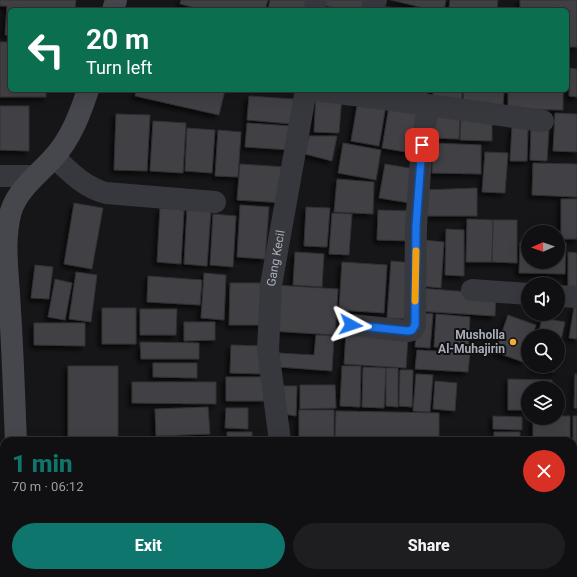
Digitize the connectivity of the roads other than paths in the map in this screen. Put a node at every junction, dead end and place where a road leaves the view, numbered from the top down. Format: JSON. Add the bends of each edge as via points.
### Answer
{"nodes":[{"id":1,"x":87,"y":92,"type":"edge"},
{"id":2,"x":306,"y":92,"type":"edge"},
{"id":3,"x":346,"y":92,"type":"edge"},
{"id":4,"x":362,"y":93,"type":"edge"},
{"id":5,"x":428,"y":106,"type":"junction"},
{"id":6,"x":544,"y":121,"type":"dead end"},
{"id":7,"x":54,"y":156,"type":"junction"},
{"id":8,"x":0,"y":176,"type":"edge"},
{"id":9,"x":34,"y":176,"type":"junction"},
{"id":10,"x":215,"y":202,"type":"dead end"},
{"id":11,"x":472,"y":290,"type":"dead end"},
{"id":12,"x":521,"y":294,"type":"edge"},
{"id":13,"x":565,"y":296,"type":"edge"},
{"id":14,"x":577,"y":297,"type":"edge"},
{"id":15,"x":351,"y":325,"type":"dead end"},
{"id":16,"x":279,"y":435,"type":"edge"},
{"id":17,"x":16,"y":437,"type":"edge"}],
"edges":[{"from":1,"to":7,"type":"street","via":[[73,130]]},
{"from":2,"to":16,"type":"street","name":"Gang Kecil","via":[[271,285],[268,350]]},
{"from":3,"to":4,"type":"street"},
{"from":4,"to":5,"type":"street"},
{"from":5,"to":6,"type":"street"},
{"from":5,"to":15,"type":"street","via":[[422,145],[416,226],[415,325],[408,331]]},
{"from":7,"to":9,"type":"street"},
{"from":7,"to":10,"type":"street","via":[[75,177],[94,190]]},
{"from":8,"to":9,"type":"street"},
{"from":9,"to":17,"type":"street","via":[[11,211],[8,228]]},
{"from":11,"to":12,"type":"street"},
{"from":13,"to":14,"type":"street"}]}
